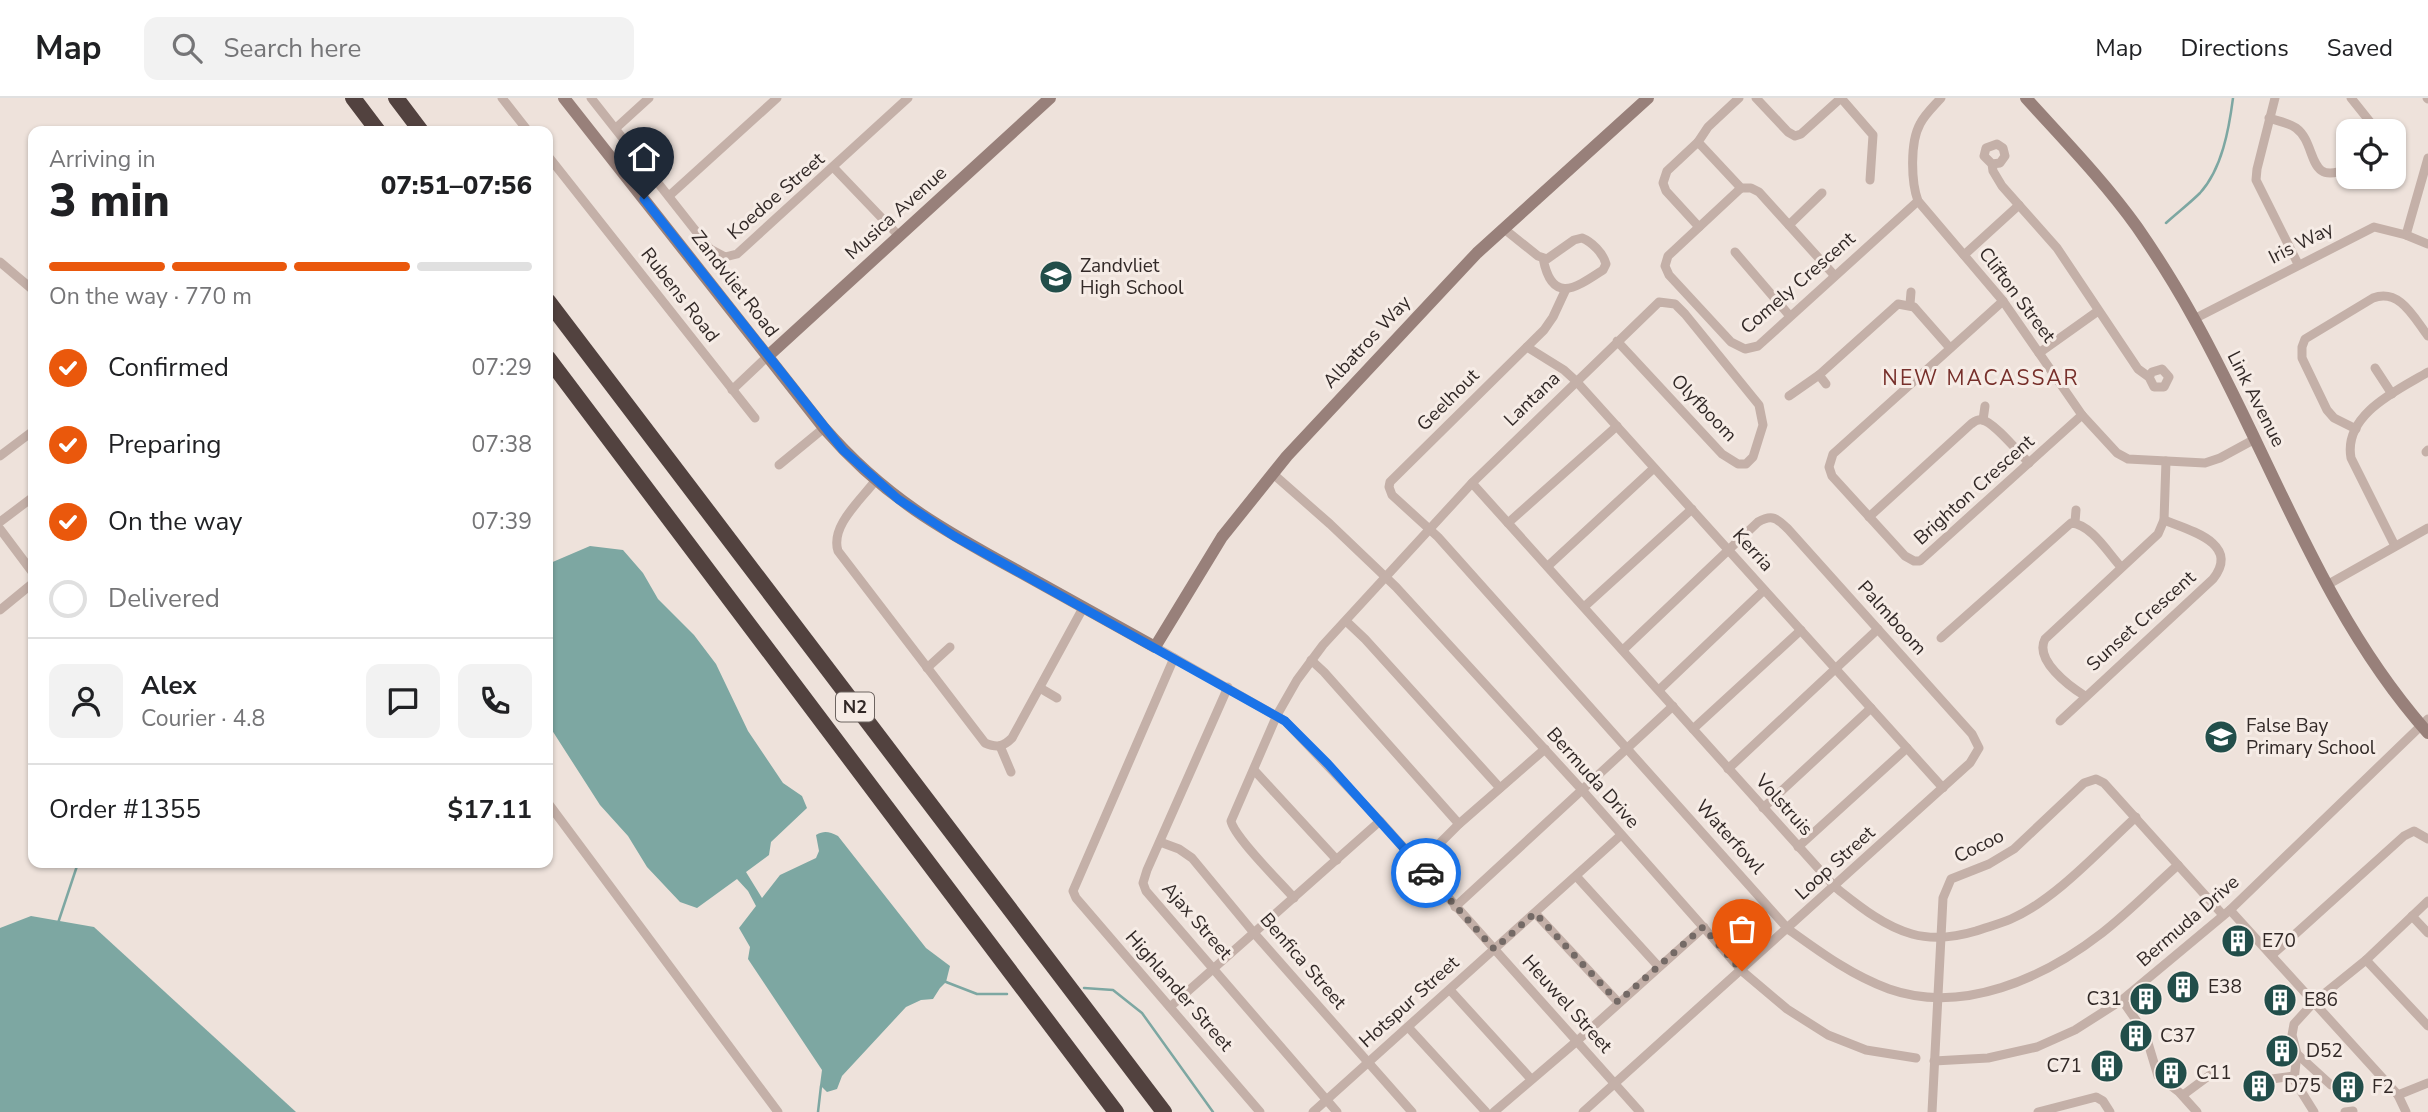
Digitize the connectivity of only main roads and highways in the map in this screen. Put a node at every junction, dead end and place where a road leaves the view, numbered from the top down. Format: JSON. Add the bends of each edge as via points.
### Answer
{"nodes":[{"id":1,"x":353,"y":98,"type":"edge"},
{"id":2,"x":396,"y":98,"type":"edge"},
{"id":3,"x":374,"y":126,"type":"edge"},
{"id":4,"x":417,"y":126,"type":"edge"},
{"id":5,"x":553,"y":308,"type":"edge"},
{"id":6,"x":553,"y":365,"type":"edge"},
{"id":7,"x":1116,"y":1112,"type":"edge"},
{"id":8,"x":1164,"y":1112,"type":"edge"}],
"edges":[{"from":1,"to":3,"type":"highway"},
{"from":2,"to":4,"type":"highway"},
{"from":5,"to":8,"type":"highway","number":"N2"},
{"from":6,"to":7,"type":"highway","number":"N2"}]}
